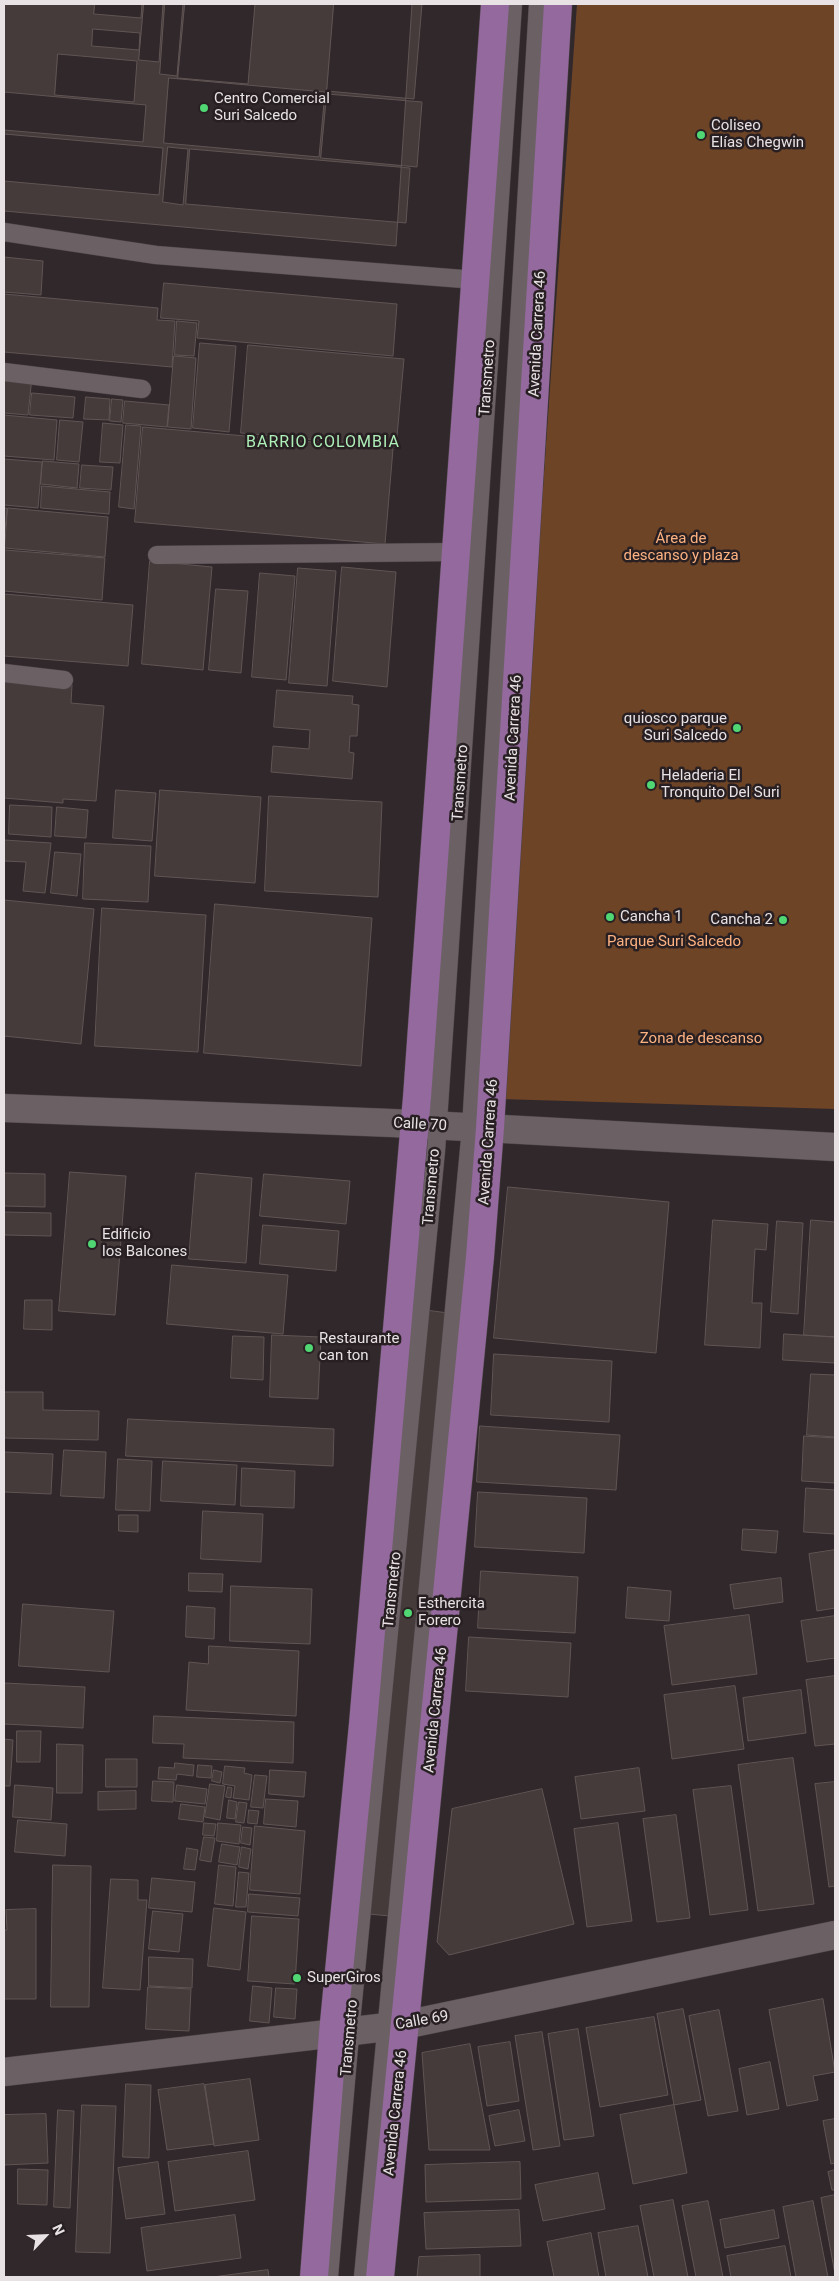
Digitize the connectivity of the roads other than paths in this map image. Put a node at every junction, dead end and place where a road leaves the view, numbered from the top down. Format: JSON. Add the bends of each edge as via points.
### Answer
{"nodes":[{"id":1,"x":495,"y":4,"type":"edge"},
{"id":2,"x":513,"y":4,"type":"edge"},
{"id":3,"x":538,"y":4,"type":"edge"},
{"id":4,"x":558,"y":4,"type":"edge"},
{"id":5,"x":4,"y":232,"type":"edge"},
{"id":6,"x":476,"y":280,"type":"junction"},
{"id":7,"x":4,"y":372,"type":"edge"},
{"id":8,"x":142,"y":389,"type":"dead end"},
{"id":9,"x":456,"y":552,"type":"junction"},
{"id":10,"x":157,"y":555,"type":"dead end"},
{"id":11,"x":4,"y":673,"type":"edge"},
{"id":12,"x":64,"y":680,"type":"dead end"},
{"id":13,"x":4,"y":1108,"type":"edge"},
{"id":14,"x":426,"y":1125,"type":"junction"},
{"id":15,"x":481,"y":1128,"type":"junction"},
{"id":16,"x":835,"y":1148,"type":"edge"},
{"id":17,"x":835,"y":1936,"type":"edge"},
{"id":18,"x":396,"y":2026,"type":"junction"},
{"id":19,"x":342,"y":2032,"type":"junction"},
{"id":20,"x":4,"y":2072,"type":"edge"},
{"id":21,"x":314,"y":2277,"type":"edge"},
{"id":22,"x":329,"y":2277,"type":"edge"},
{"id":23,"x":363,"y":2277,"type":"edge"},
{"id":24,"x":380,"y":2277,"type":"edge"}],
"edges":[{"from":1,"to":6,"type":"main road"},
{"from":2,"to":14,"type":"lane","name":"Transmetro"},
{"from":3,"to":15,"type":"lane","name":"Transmetro"},
{"from":4,"to":15,"type":"main road","name":"Avenida Carrera 46"},
{"from":5,"to":6,"type":"lane","via":[[156,255]]},
{"from":6,"to":9,"type":"main road"},
{"from":7,"to":8,"type":"lane"},
{"from":9,"to":10,"type":"lane"},
{"from":9,"to":14,"type":"main road"},
{"from":11,"to":12,"type":"lane"},
{"from":13,"to":14,"type":"street","name":"Calle 70"},
{"from":14,"to":15,"type":"street","name":"Calle 70"},
{"from":14,"to":19,"type":"main road","via":[[365,1705]]},
{"from":15,"to":16,"type":"street","name":"Calle 70"},
{"from":15,"to":18,"type":"main road","name":"Avenida Carrera 46","via":[[480,1257]]},
{"from":17,"to":18,"type":"street","name":"Calle 69"},
{"from":18,"to":19,"type":"street","name":"Calle 69"},
{"from":18,"to":23,"type":"lane"},
{"from":18,"to":24,"type":"main road","name":"Avenida Carrera 46"},
{"from":19,"to":20,"type":"street","name":"Calle 69"},
{"from":19,"to":21,"type":"main road"},
{"from":19,"to":22,"type":"lane","name":"Transmetro"}]}
